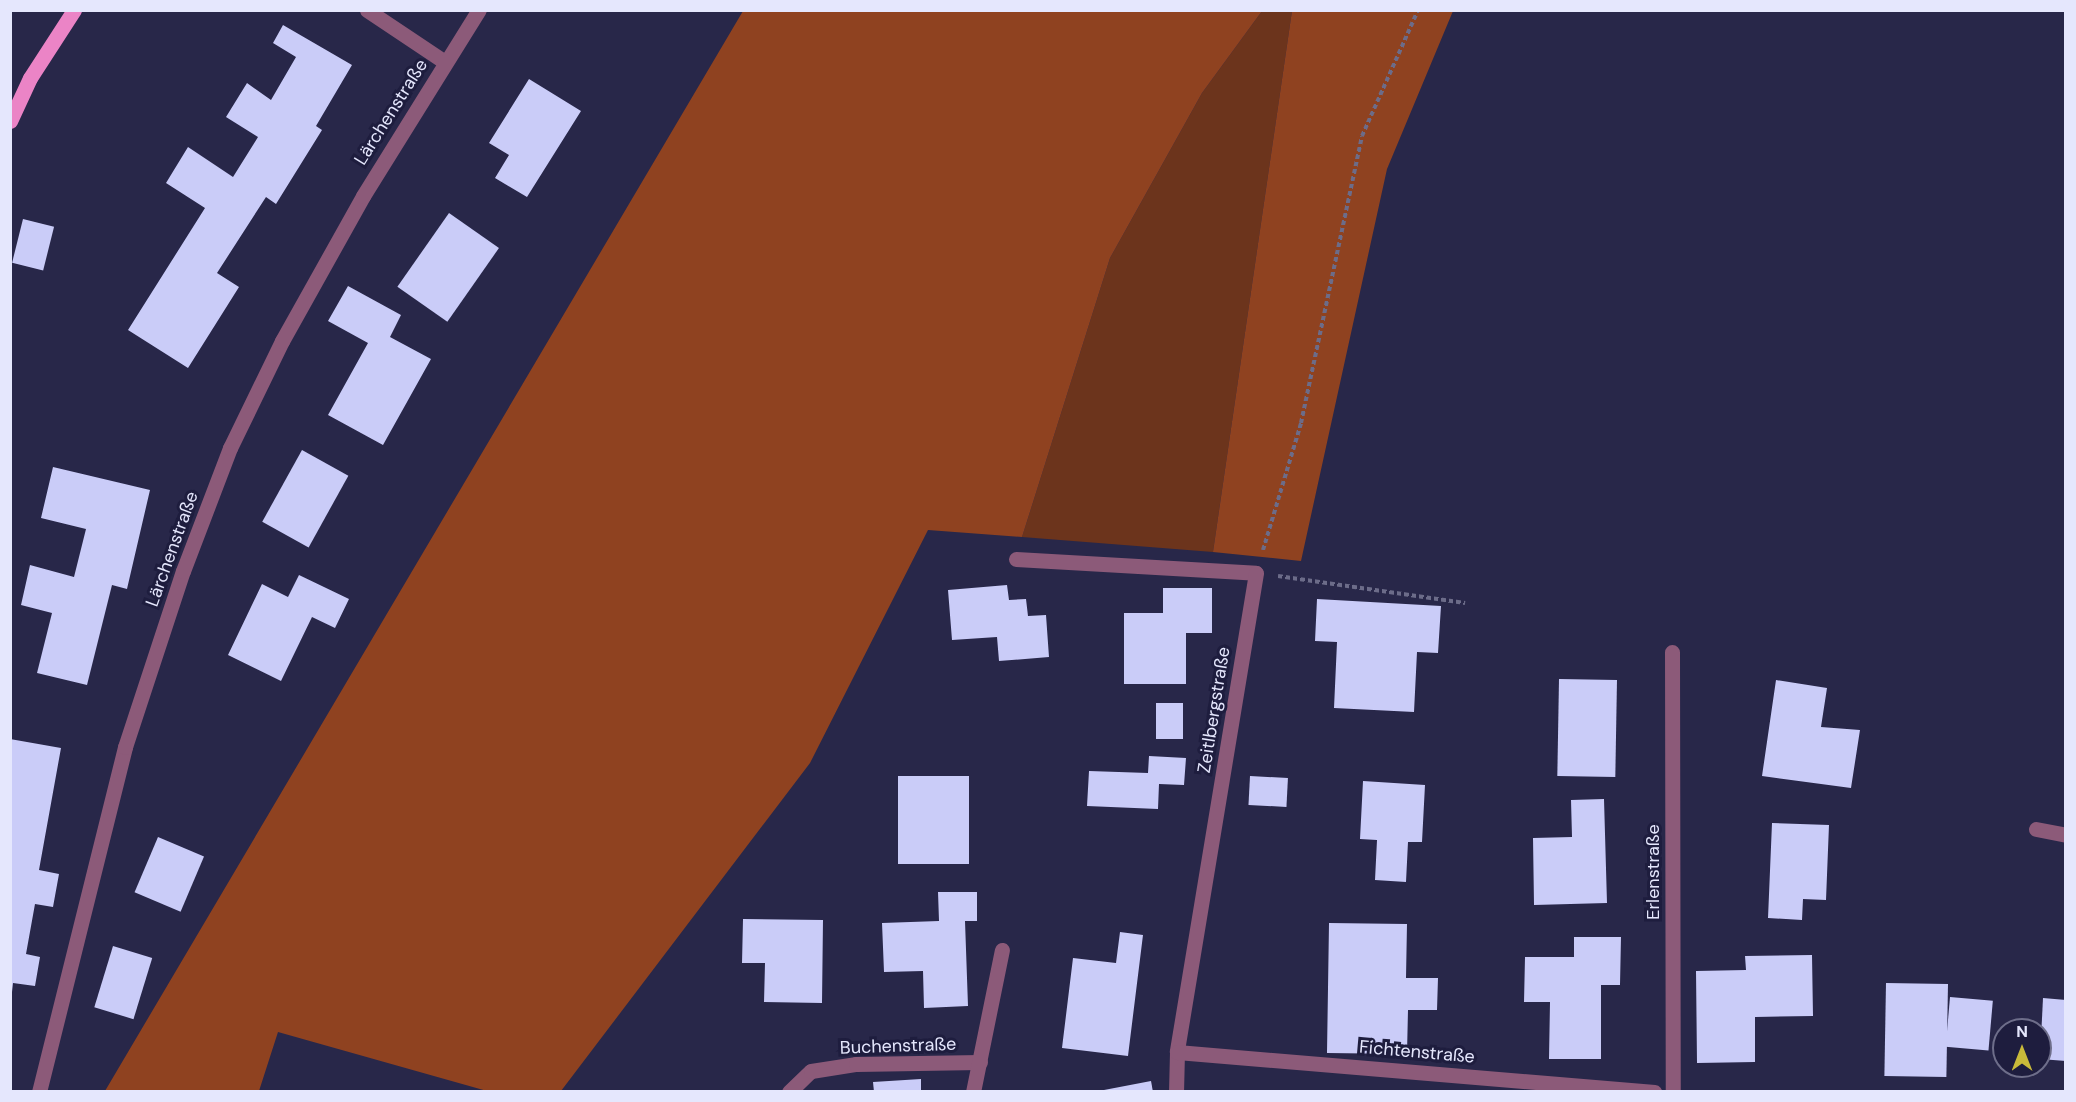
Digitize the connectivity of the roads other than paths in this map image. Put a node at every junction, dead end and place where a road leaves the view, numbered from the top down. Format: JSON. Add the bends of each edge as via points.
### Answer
{"nodes":[{"id":1,"x":74,"y":10,"type":"edge"},
{"id":2,"x":367,"y":10,"type":"edge"},
{"id":3,"x":479,"y":10,"type":"edge"},
{"id":4,"x":445,"y":62,"type":"junction"},
{"id":5,"x":10,"y":121,"type":"edge"},
{"id":6,"x":1016,"y":559,"type":"dead end"},
{"id":7,"x":1672,"y":652,"type":"dead end"},
{"id":8,"x":2036,"y":829,"type":"dead end"},
{"id":9,"x":2066,"y":835,"type":"edge"},
{"id":10,"x":1002,"y":950,"type":"dead end"},
{"id":11,"x":1177,"y":1052,"type":"junction"},
{"id":12,"x":980,"y":1062,"type":"junction"},
{"id":13,"x":39,"y":1092,"type":"edge"},
{"id":14,"x":789,"y":1092,"type":"edge"},
{"id":15,"x":972,"y":1092,"type":"edge"},
{"id":16,"x":1176,"y":1092,"type":"edge"},
{"id":17,"x":1654,"y":1092,"type":"edge"},
{"id":18,"x":1673,"y":1092,"type":"edge"}],
"edges":[{"from":1,"to":5,"type":"main road","via":[[30,78]]},
{"from":2,"to":4,"type":"street","name":"Lärchenstraße"},
{"from":3,"to":4,"type":"street","name":"Lärchenstraße"},
{"from":4,"to":13,"type":"street","name":"Lärchenstraße","via":[[363,196],[282,341],[230,448],[183,572],[126,747]]},
{"from":6,"to":11,"type":"street","name":"Zeitlbergstraße","via":[[1256,573]]},
{"from":7,"to":18,"type":"street","name":"Erlenstraße"},
{"from":8,"to":9,"type":"street"},
{"from":10,"to":12,"type":"street"},
{"from":11,"to":16,"type":"street","name":"Zeitlbergstraße"},
{"from":11,"to":17,"type":"street","name":"Fichtenstraße"},
{"from":12,"to":14,"type":"street","name":"Buchenstraße","via":[[811,1071]]},
{"from":12,"to":15,"type":"street"}]}
